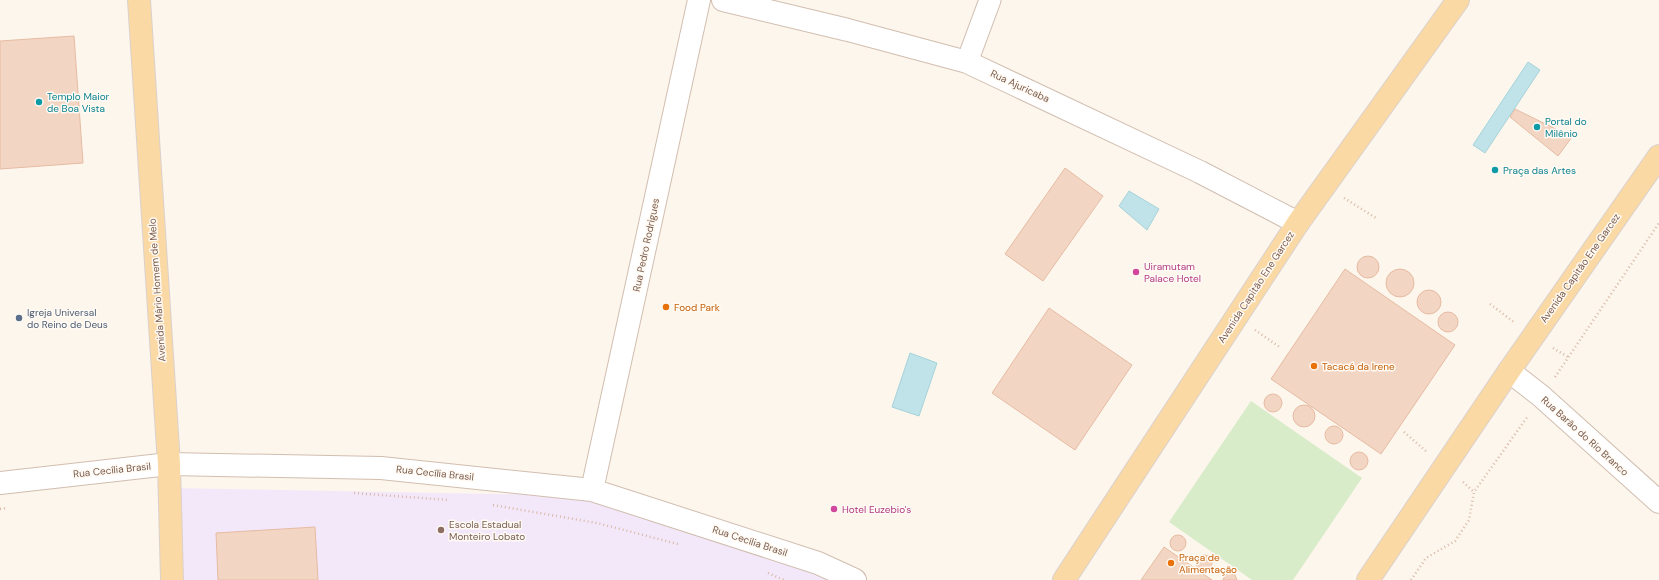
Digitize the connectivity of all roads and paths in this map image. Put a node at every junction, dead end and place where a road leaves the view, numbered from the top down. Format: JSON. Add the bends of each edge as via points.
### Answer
{"nodes":[{"id":1,"x":139,"y":0,"type":"edge"},
{"id":2,"x":699,"y":0,"type":"edge"},
{"id":3,"x":723,"y":0,"type":"edge"},
{"id":4,"x":990,"y":0,"type":"edge"},
{"id":5,"x":1458,"y":0,"type":"edge"},
{"id":6,"x":967,"y":62,"type":"junction"},
{"id":7,"x":1659,"y":156,"type":"edge"},
{"id":8,"x":1324,"y":186,"type":"junction"},
{"id":9,"x":1376,"y":218,"type":"dead end"},
{"id":10,"x":1298,"y":223,"type":"junction"},
{"id":11,"x":1236,"y":317,"type":"junction"},
{"id":12,"x":1281,"y":348,"type":"dead end"},
{"id":13,"x":1509,"y":371,"type":"junction"},
{"id":14,"x":169,"y":464,"type":"junction"},
{"id":15,"x":0,"y":483,"type":"edge"},
{"id":16,"x":592,"y":490,"type":"junction"},
{"id":17,"x":346,"y":492,"type":"dead end"},
{"id":18,"x":453,"y":501,"type":"dead end"},
{"id":19,"x":1659,"y":502,"type":"edge"},
{"id":20,"x":491,"y":504,"type":"dead end"},
{"id":21,"x":8,"y":508,"type":"dead end"},
{"id":22,"x":0,"y":509,"type":"edge"},
{"id":23,"x":681,"y":545,"type":"dead end"},
{"id":24,"x":763,"y":571,"type":"dead end"},
{"id":25,"x":172,"y":580,"type":"edge"},
{"id":26,"x":784,"y":580,"type":"edge"},
{"id":27,"x":856,"y":580,"type":"edge"},
{"id":28,"x":1064,"y":580,"type":"edge"},
{"id":29,"x":1368,"y":580,"type":"edge"}],
"edges":[{"from":1,"to":14,"type":"main road","name":"Avenida Mário Homem de Melo"},
{"from":2,"to":16,"type":"street","name":"Rua Pedro Rodrigues"},
{"from":3,"to":6,"type":"street","name":"Rua Ajuricaba"},
{"from":4,"to":6,"type":"street"},
{"from":5,"to":8,"type":"main road","name":"Avenida Capitão Ene Garcez"},
{"from":6,"to":10,"type":"street","name":"Rua Ajuricaba","via":[[1200,172]]},
{"from":7,"to":13,"type":"main road","name":"Avenida Capitão Ene Garcez"},
{"from":8,"to":9,"type":"path"},
{"from":8,"to":10,"type":"main road","name":"Avenida Capitão Ene Garcez"},
{"from":10,"to":11,"type":"main road","name":"Avenida Capitão Ene Garcez"},
{"from":11,"to":12,"type":"path"},
{"from":11,"to":28,"type":"main road","name":"Avenida Capitão Ene Garcez"},
{"from":13,"to":19,"type":"street","name":"Rua Barão do Rio Branco","via":[[1542,396]]},
{"from":13,"to":29,"type":"main road","name":"Avenida Capitão Ene Garcez"},
{"from":14,"to":15,"type":"street","name":"Rua Cecília Brasil"},
{"from":14,"to":16,"type":"street","name":"Rua Cecília Brasil","via":[[381,468]]},
{"from":14,"to":25,"type":"main road","name":"Avenida Mário Homem de Melo"},
{"from":16,"to":27,"type":"street","name":"Rua Cecília Brasil","via":[[818,563]]},
{"from":17,"to":18,"type":"path"},
{"from":20,"to":23,"type":"path","via":[[597,523]]},
{"from":21,"to":22,"type":"path"},
{"from":24,"to":26,"type":"path"}]}
